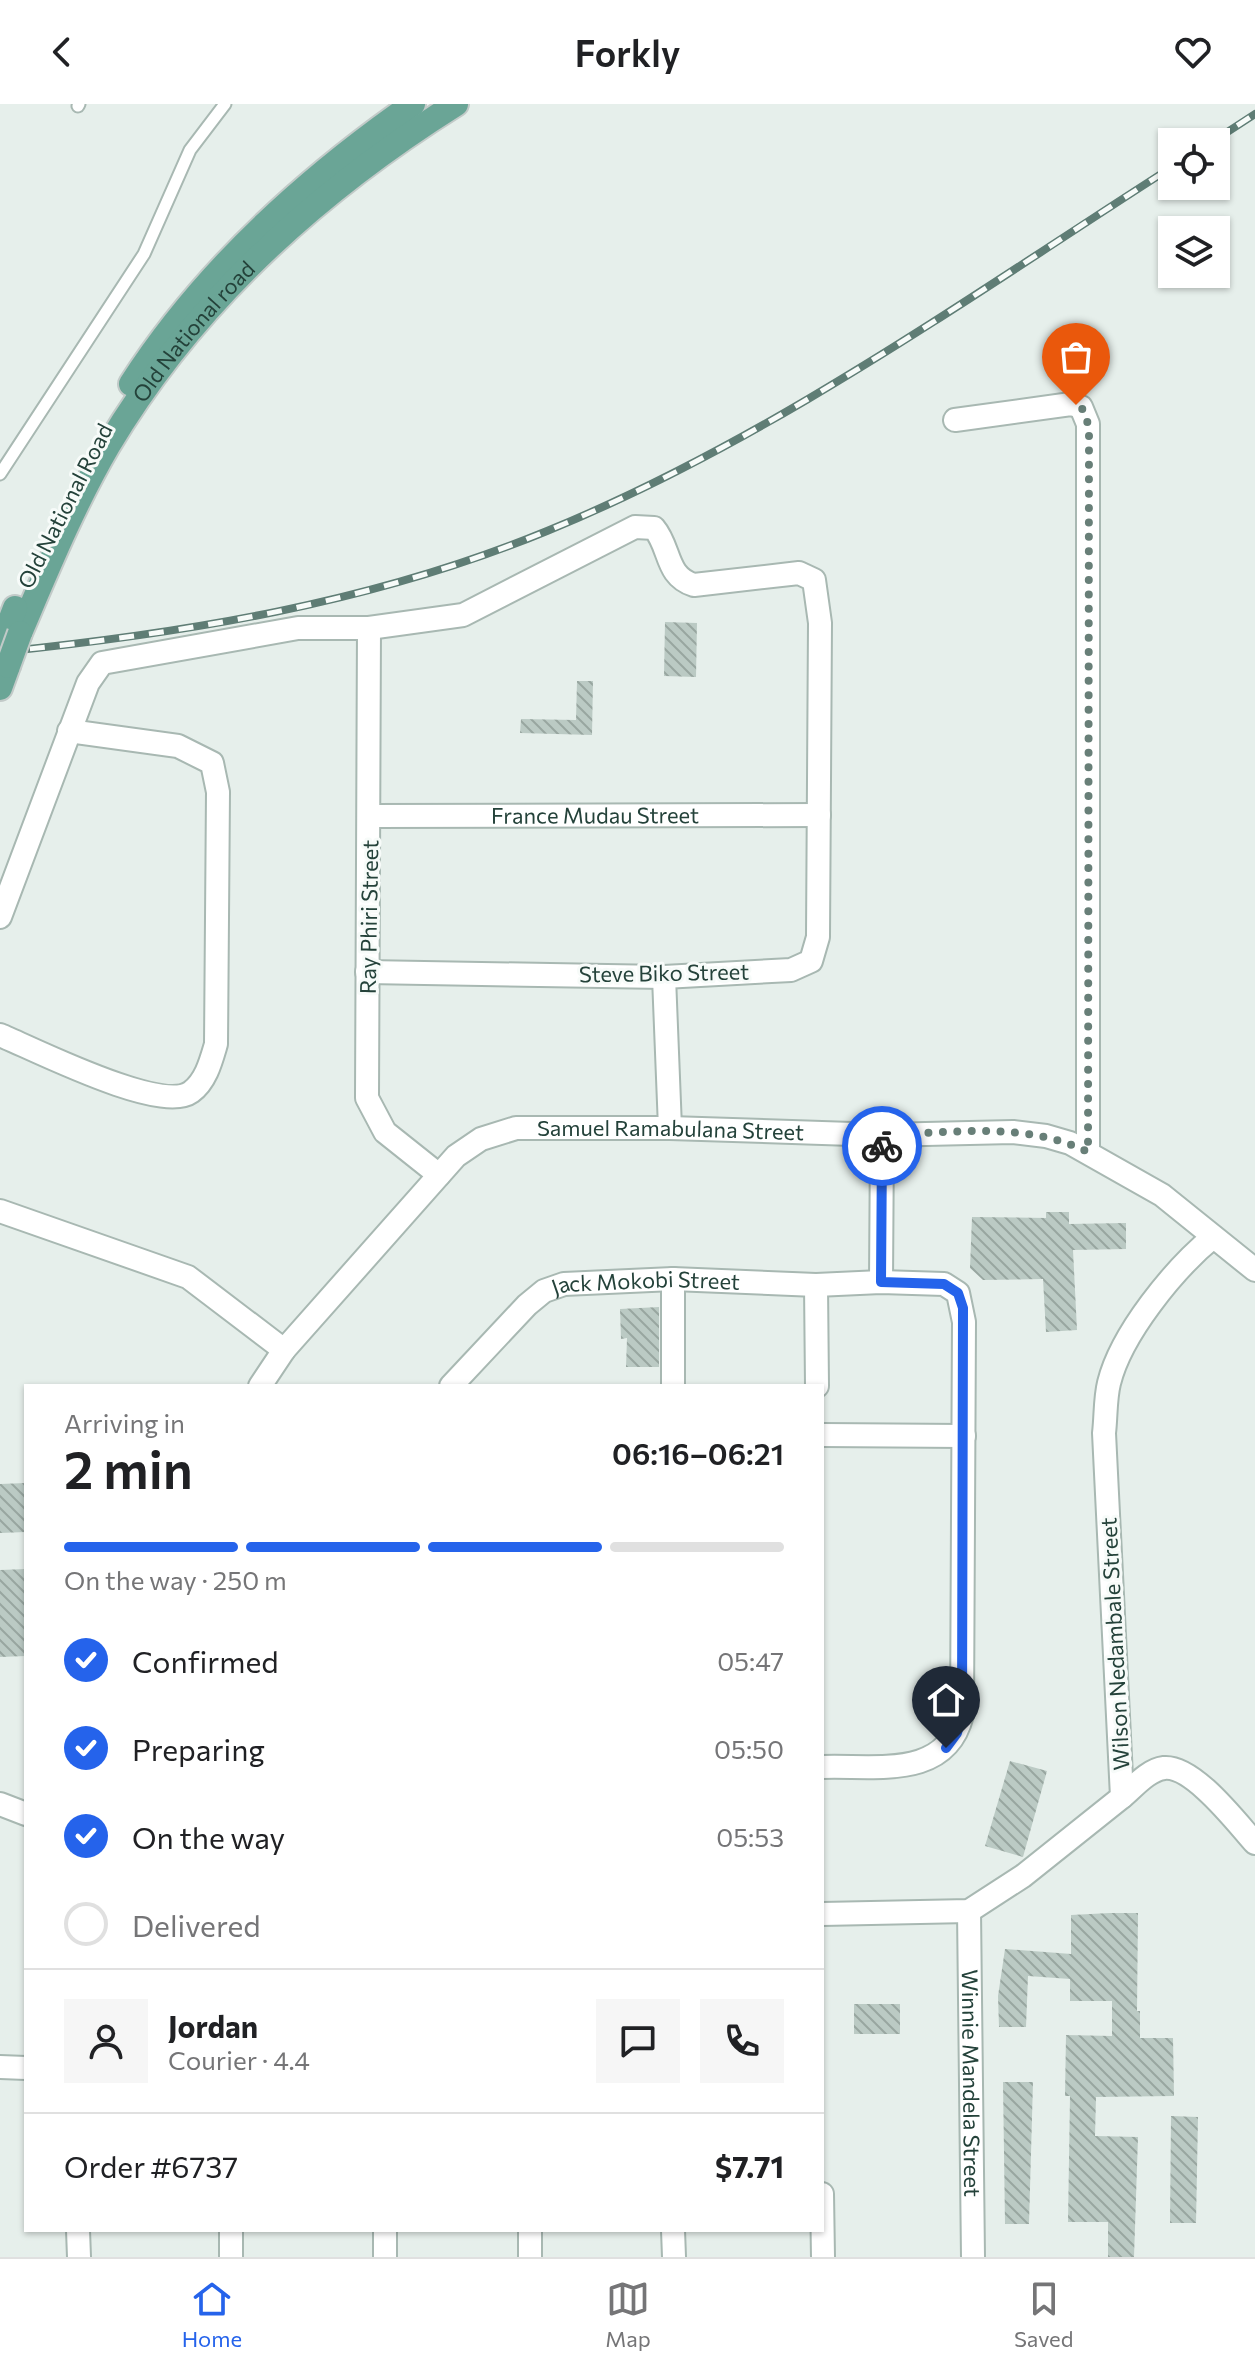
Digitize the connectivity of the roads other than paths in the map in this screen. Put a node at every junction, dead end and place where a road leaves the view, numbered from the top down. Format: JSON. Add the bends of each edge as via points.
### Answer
{"nodes":[{"id":1,"x":225,"y":104,"type":"edge"},
{"id":2,"x":413,"y":104,"type":"edge"},
{"id":3,"x":456,"y":104,"type":"edge"},
{"id":4,"x":955,"y":420,"type":"dead end"},
{"id":5,"x":0,"y":474,"type":"edge"},
{"id":6,"x":369,"y":628,"type":"junction"},
{"id":7,"x":7,"y":652,"type":"edge"},
{"id":8,"x":69,"y":731,"type":"junction"},
{"id":9,"x":819,"y":815,"type":"junction"},
{"id":10,"x":371,"y":816,"type":"junction"},
{"id":11,"x":0,"y":917,"type":"edge"},
{"id":12,"x":367,"y":972,"type":"junction"},
{"id":13,"x":664,"y":977,"type":"junction"},
{"id":14,"x":0,"y":1035,"type":"edge"},
{"id":15,"x":670,"y":1128,"type":"junction"},
{"id":16,"x":882,"y":1135,"type":"junction"},
{"id":17,"x":1088,"y":1152,"type":"junction"},
{"id":18,"x":439,"y":1175,"type":"junction"},
{"id":19,"x":0,"y":1211,"type":"edge"},
{"id":20,"x":1213,"y":1237,"type":"junction"},
{"id":21,"x":1255,"y":1270,"type":"edge"},
{"id":22,"x":673,"y":1279,"type":"junction"},
{"id":23,"x":881,"y":1282,"type":"junction"},
{"id":24,"x":816,"y":1285,"type":"junction"},
{"id":25,"x":284,"y":1350,"type":"junction"},
{"id":26,"x":261,"y":1384,"type":"edge"},
{"id":27,"x":453,"y":1384,"type":"edge"},
{"id":28,"x":673,"y":1384,"type":"edge"},
{"id":29,"x":817,"y":1384,"type":"edge"},
{"id":30,"x":824,"y":1435,"type":"edge"},
{"id":31,"x":964,"y":1436,"type":"junction"},
{"id":32,"x":824,"y":1767,"type":"edge"},
{"id":33,"x":1122,"y":1797,"type":"junction"},
{"id":34,"x":0,"y":1804,"type":"edge"},
{"id":35,"x":24,"y":1813,"type":"edge"},
{"id":36,"x":1255,"y":1843,"type":"edge"},
{"id":37,"x":969,"y":1911,"type":"junction"},
{"id":38,"x":824,"y":1914,"type":"edge"},
{"id":39,"x":0,"y":2067,"type":"edge"},
{"id":40,"x":24,"y":2068,"type":"edge"},
{"id":41,"x":78,"y":2232,"type":"edge"},
{"id":42,"x":231,"y":2232,"type":"edge"},
{"id":43,"x":385,"y":2232,"type":"edge"},
{"id":44,"x":530,"y":2232,"type":"edge"},
{"id":45,"x":673,"y":2232,"type":"edge"},
{"id":46,"x":823,"y":2232,"type":"edge"},
{"id":47,"x":79,"y":2257,"type":"edge"},
{"id":48,"x":231,"y":2257,"type":"edge"},
{"id":49,"x":385,"y":2257,"type":"edge"},
{"id":50,"x":530,"y":2257,"type":"edge"},
{"id":51,"x":674,"y":2257,"type":"edge"},
{"id":52,"x":823,"y":2257,"type":"edge"},
{"id":53,"x":973,"y":2257,"type":"edge"}],
"edges":[{"from":1,"to":5,"type":"lane","via":[[190,150],[144,254]]},
{"from":2,"to":7,"type":"main road","name":"Old National Road","via":[[384,117],[296,195],[211,278],[149,356],[76,476]]},
{"from":3,"to":7,"type":"main road","name":"Old National road","via":[[307,210],[198,320],[109,445]]},
{"from":4,"to":17,"type":"street","via":[[1071,404],[1087,417]]},
{"from":6,"to":8,"type":"street","via":[[298,628],[102,663]]},
{"from":6,"to":9,"type":"street","via":[[463,615],[635,527],[654,528],[675,574],[694,585],[807,575],[817,584],[819,604]]},
{"from":6,"to":10,"type":"street","name":"Ray Phiri Street"},
{"from":8,"to":11,"type":"street"},
{"from":8,"to":14,"type":"street","via":[[178,746],[212,763],[218,792],[216,1044],[207,1072],[190,1093],[174,1098],[131,1088]]},
{"from":9,"to":10,"type":"street","name":"France Mudau Street"},
{"from":9,"to":13,"type":"street","name":"Steve Biko Street","via":[[818,937],[811,961],[791,970]]},
{"from":10,"to":12,"type":"street","name":"Ray Phiri Street"},
{"from":12,"to":13,"type":"street","name":"Steve Biko Street"},
{"from":12,"to":18,"type":"street","name":"Ray Phiri Street","via":[[367,1098],[385,1132]]},
{"from":13,"to":15,"type":"street"},
{"from":15,"to":16,"type":"street","name":"Samuel Ramabulana Street"},
{"from":15,"to":18,"type":"street","name":"Samuel Ramabulana Street","via":[[516,1128],[469,1146]]},
{"from":16,"to":17,"type":"street","name":"Samuel Ramabulana Street","via":[[1013,1132],[1046,1136]]},
{"from":16,"to":23,"type":"street"},
{"from":17,"to":20,"type":"street","name":"Samuel Ramabulana Street","via":[[1162,1195]]},
{"from":18,"to":25,"type":"street","name":"Samuel Ramabulana Street"},
{"from":19,"to":25,"type":"street","via":[[188,1277]]},
{"from":20,"to":21,"type":"street","name":"Samuel Ramabulana Street"},
{"from":20,"to":33,"type":"street","name":"Wilson Nedambale Street","via":[[1163,1290],[1126,1343],[1109,1382],[1104,1433]]},
{"from":22,"to":24,"type":"street","name":"Jack Mokobi Street"},
{"from":22,"to":27,"type":"street","name":"Jack Mokobi Street","via":[[564,1284],[544,1291]]},
{"from":22,"to":28,"type":"street"},
{"from":23,"to":24,"type":"street","name":"Jack Mokobi Street"},
{"from":23,"to":31,"type":"street","name":"Jack Mokobi Street","via":[[944,1284],[961,1299]]},
{"from":24,"to":29,"type":"street"},
{"from":25,"to":26,"type":"street","name":"Samuel Ramabulana Street"},
{"from":30,"to":31,"type":"street"},
{"from":31,"to":32,"type":"street","name":"Jack Mokobi Street","via":[[962,1715],[957,1733],[931,1759],[912,1764]]},
{"from":33,"to":36,"type":"street","via":[[1153,1772],[1178,1770],[1221,1805]]},
{"from":33,"to":37,"type":"street","name":"Wilson Nedambale Street","via":[[1023,1876]]},
{"from":34,"to":35,"type":"street"},
{"from":37,"to":38,"type":"street"},
{"from":37,"to":53,"type":"street","name":"Winnie Mandela Street"},
{"from":39,"to":40,"type":"street"},
{"from":41,"to":47,"type":"street"},
{"from":42,"to":48,"type":"street"},
{"from":43,"to":49,"type":"street"},
{"from":44,"to":50,"type":"street"},
{"from":45,"to":51,"type":"street"},
{"from":46,"to":52,"type":"street"}]}
